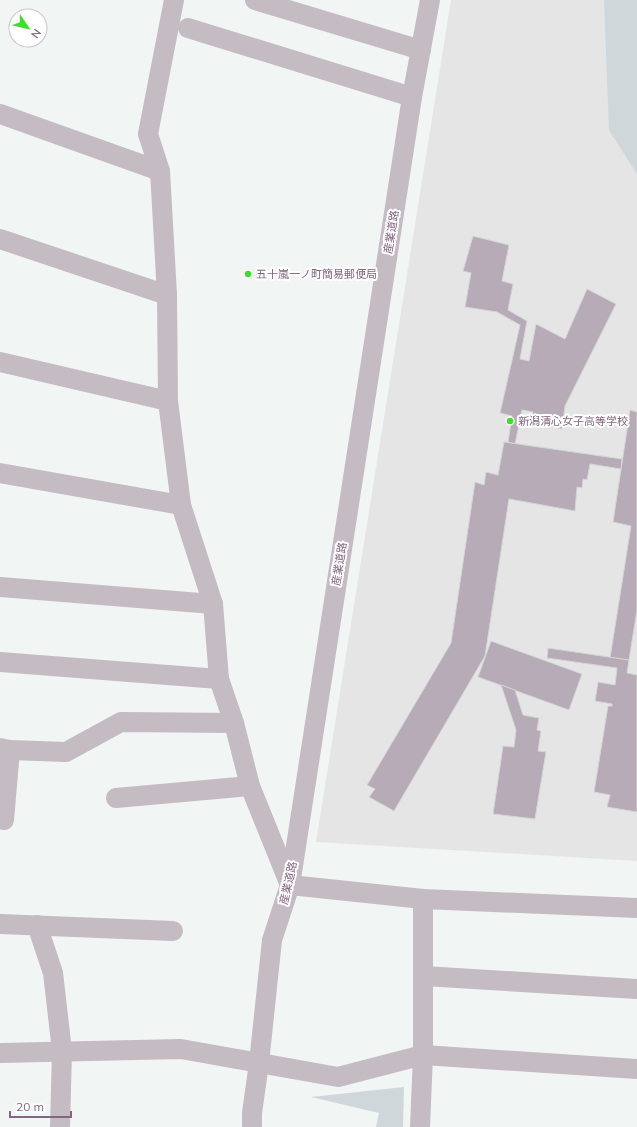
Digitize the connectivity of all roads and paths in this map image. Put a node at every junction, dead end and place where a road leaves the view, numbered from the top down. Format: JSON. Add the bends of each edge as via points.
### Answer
{"nodes":[{"id":1,"x":174,"y":0,"type":"edge"},
{"id":2,"x":255,"y":0,"type":"edge"},
{"id":3,"x":430,"y":0,"type":"edge"},
{"id":4,"x":188,"y":28,"type":"dead end"},
{"id":5,"x":421,"y":50,"type":"junction"},
{"id":6,"x":412,"y":97,"type":"junction"},
{"id":7,"x":0,"y":114,"type":"edge"},
{"id":8,"x":160,"y":171,"type":"junction"},
{"id":9,"x":0,"y":239,"type":"edge"},
{"id":10,"x":167,"y":295,"type":"junction"},
{"id":11,"x":0,"y":362,"type":"edge"},
{"id":12,"x":168,"y":401,"type":"junction"},
{"id":13,"x":0,"y":473,"type":"edge"},
{"id":14,"x":182,"y":505,"type":"junction"},
{"id":15,"x":0,"y":587,"type":"edge"},
{"id":16,"x":213,"y":604,"type":"junction"},
{"id":17,"x":0,"y":662,"type":"edge"},
{"id":18,"x":218,"y":679,"type":"junction"},
{"id":19,"x":234,"y":723,"type":"junction"},
{"id":20,"x":5,"y":749,"type":"edge"},
{"id":21,"x":250,"y":786,"type":"junction"},
{"id":22,"x":116,"y":798,"type":"dead end"},
{"id":23,"x":4,"y":820,"type":"dead end"},
{"id":24,"x":290,"y":885,"type":"junction"},
{"id":25,"x":424,"y":899,"type":"junction"},
{"id":26,"x":637,"y":908,"type":"edge"},
{"id":27,"x":0,"y":924,"type":"edge"},
{"id":28,"x":37,"y":925,"type":"junction"},
{"id":29,"x":173,"y":931,"type":"dead end"},
{"id":30,"x":424,"y":976,"type":"junction"},
{"id":31,"x":637,"y":989,"type":"edge"},
{"id":32,"x":62,"y":1051,"type":"junction"},
{"id":33,"x":0,"y":1053,"type":"edge"},
{"id":34,"x":423,"y":1055,"type":"junction"},
{"id":35,"x":259,"y":1063,"type":"junction"},
{"id":36,"x":637,"y":1069,"type":"edge"},
{"id":37,"x":60,"y":1127,"type":"edge"},
{"id":38,"x":252,"y":1127,"type":"edge"},
{"id":39,"x":420,"y":1127,"type":"edge"}],
"edges":[{"from":1,"to":8,"type":"street","via":[[148,134]]},
{"from":2,"to":5,"type":"street"},
{"from":3,"to":5,"type":"street","name":"産業道路"},
{"from":4,"to":6,"type":"street"},
{"from":5,"to":6,"type":"street","name":"産業道路"},
{"from":6,"to":24,"type":"street","name":"産業道路"},
{"from":7,"to":8,"type":"street"},
{"from":8,"to":10,"type":"street"},
{"from":9,"to":10,"type":"street"},
{"from":10,"to":12,"type":"street"},
{"from":11,"to":12,"type":"street"},
{"from":12,"to":14,"type":"street"},
{"from":13,"to":14,"type":"street"},
{"from":14,"to":16,"type":"street"},
{"from":15,"to":16,"type":"street"},
{"from":16,"to":18,"type":"street"},
{"from":17,"to":18,"type":"street"},
{"from":18,"to":19,"type":"street"},
{"from":19,"to":20,"type":"street","via":[[121,722],[66,752]]},
{"from":19,"to":21,"type":"street"},
{"from":20,"to":23,"type":"street"},
{"from":21,"to":22,"type":"street"},
{"from":21,"to":24,"type":"street"},
{"from":24,"to":25,"type":"street"},
{"from":24,"to":35,"type":"street","name":"産業道路","via":[[272,940]]},
{"from":25,"to":26,"type":"street"},
{"from":25,"to":30,"type":"street"},
{"from":27,"to":28,"type":"street"},
{"from":28,"to":29,"type":"street"},
{"from":28,"to":32,"type":"street","via":[[53,973]]},
{"from":30,"to":31,"type":"street"},
{"from":30,"to":34,"type":"street"},
{"from":32,"to":33,"type":"street"},
{"from":32,"to":35,"type":"street","via":[[181,1049]]},
{"from":32,"to":37,"type":"street"},
{"from":34,"to":35,"type":"street","via":[[338,1077]]},
{"from":34,"to":36,"type":"street"},
{"from":34,"to":39,"type":"street"},
{"from":35,"to":38,"type":"street","name":"産業道路"}]}
